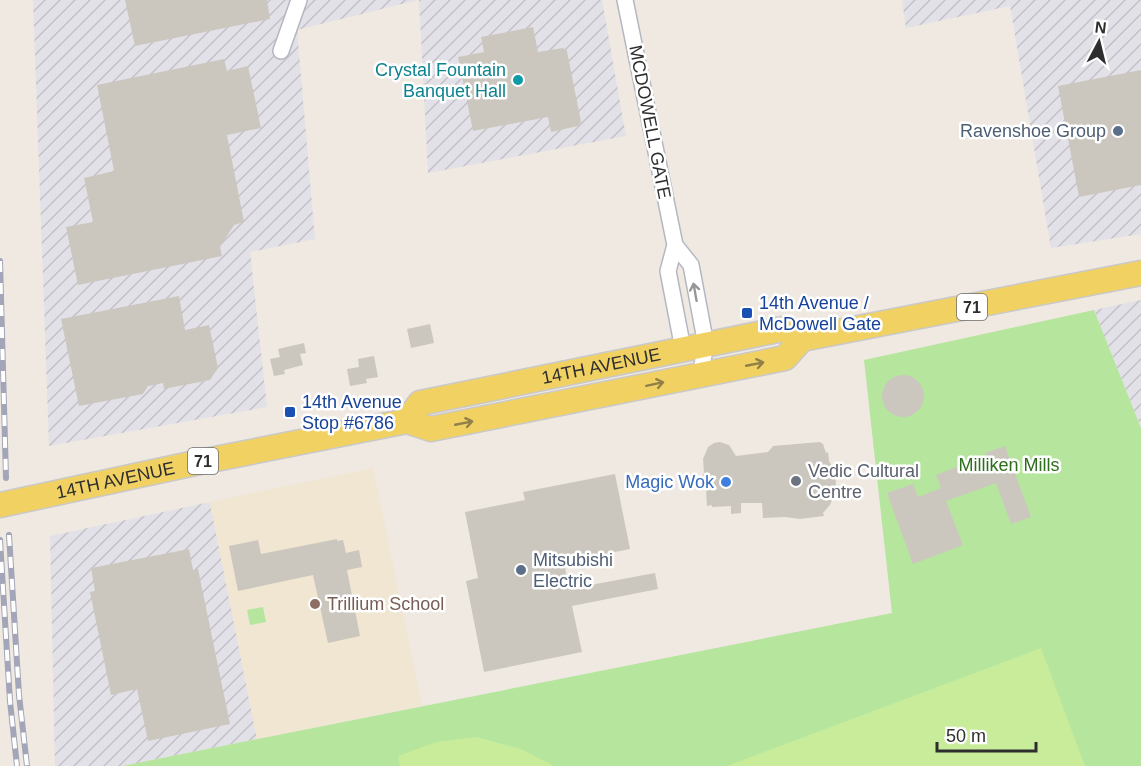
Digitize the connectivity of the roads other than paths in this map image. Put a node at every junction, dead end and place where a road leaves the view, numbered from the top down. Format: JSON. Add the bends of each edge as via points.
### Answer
{"nodes":[{"id":1,"x":299,"y":0,"type":"edge"},
{"id":2,"x":625,"y":0,"type":"edge"},
{"id":3,"x":281,"y":51,"type":"dead end"},
{"id":4,"x":675,"y":245,"type":"junction"},
{"id":5,"x":1141,"y":273,"type":"edge"},
{"id":6,"x":802,"y":339,"type":"junction"},
{"id":7,"x":694,"y":347,"type":"junction"},
{"id":8,"x":700,"y":375,"type":"junction"},
{"id":9,"x":407,"y":421,"type":"junction"},
{"id":10,"x":0,"y":505,"type":"edge"}],
"edges":[{"from":1,"to":3,"type":"street"},
{"from":2,"to":4,"type":"street","name":"MCDOWELL GATE"},
{"from":4,"to":7,"type":"street","name":"MCDOWELL GATE","via":[[668,271]]},
{"from":7,"to":4,"type":"street","name":"MCDOWELL GATE","one_way":true,"via":[[691,265]]},
{"from":5,"to":6,"type":"main road","name":"14TH AVENUE","number":"71"},
{"from":6,"to":7,"type":"main road","name":"14TH AVENUE","number":"71","via":[[783,329]]},
{"from":8,"to":6,"type":"main road","name":"14TH AVENUE","number":"71","one_way":true,"via":[[785,358]]},
{"from":7,"to":8,"type":"street","name":"MCDOWELL GATE"},
{"from":7,"to":9,"type":"main road","name":"14TH AVENUE","number":"71","via":[[420,404]]},
{"from":9,"to":8,"type":"main road","name":"14TH AVENUE","number":"71","one_way":true,"via":[[431,429]]},
{"from":9,"to":10,"type":"main road","name":"14TH AVENUE","number":"71"}]}
